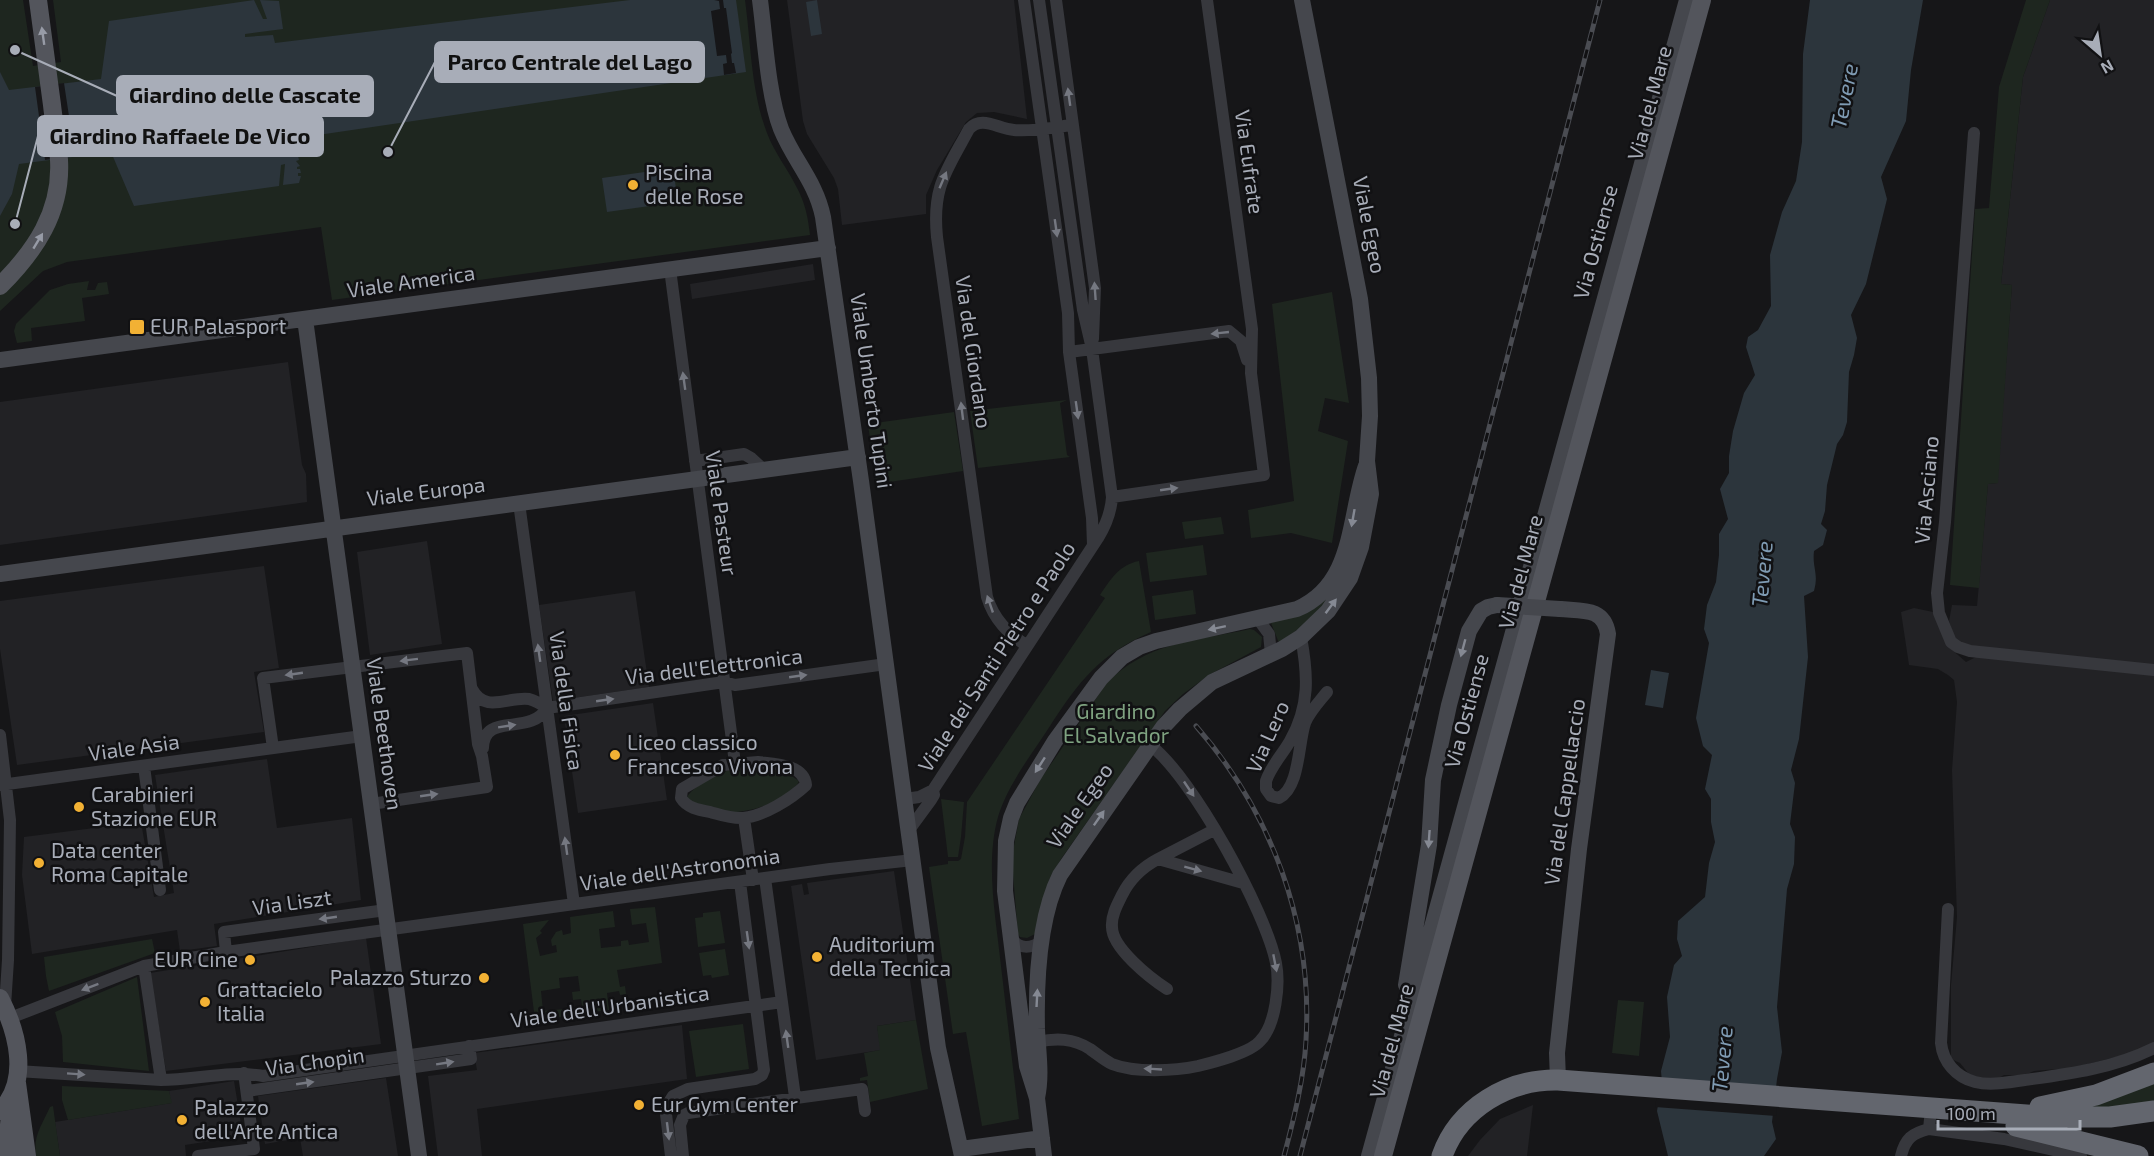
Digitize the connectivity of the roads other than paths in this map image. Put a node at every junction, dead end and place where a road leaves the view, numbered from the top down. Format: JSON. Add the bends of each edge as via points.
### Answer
{"nodes":[{"id":1,"x":38,"y":0,"type":"edge"},
{"id":2,"x":760,"y":0,"type":"edge"},
{"id":3,"x":1024,"y":0,"type":"edge"},
{"id":4,"x":1039,"y":0,"type":"edge"},
{"id":5,"x":1056,"y":0,"type":"edge"},
{"id":6,"x":1208,"y":0,"type":"edge"},
{"id":7,"x":1302,"y":0,"type":"edge"},
{"id":8,"x":1687,"y":0,"type":"edge"},
{"id":9,"x":1702,"y":0,"type":"edge"},
{"id":10,"x":1064,"y":62,"type":"junction"},
{"id":11,"x":1049,"y":64,"type":"junction"},
{"id":12,"x":1034,"y":66,"type":"junction"},
{"id":13,"x":1072,"y":125,"type":"junction"},
{"id":14,"x":1058,"y":126,"type":"junction"},
{"id":15,"x":1041,"y":128,"type":"junction"},
{"id":16,"x":1974,"y":133,"type":"dead end"},
{"id":17,"x":1082,"y":196,"type":"junction"},
{"id":18,"x":1067,"y":198,"type":"junction"},
{"id":19,"x":1052,"y":200,"type":"junction"},
{"id":20,"x":828,"y":248,"type":"junction"},
{"id":21,"x":1090,"y":252,"type":"junction"},
{"id":22,"x":1075,"y":254,"type":"junction"},
{"id":23,"x":1060,"y":256,"type":"junction"},
{"id":24,"x":670,"y":269,"type":"junction"},
{"id":25,"x":0,"y":285,"type":"edge"},
{"id":26,"x":305,"y":319,"type":"junction"},
{"id":27,"x":1092,"y":349,"type":"junction"},
{"id":28,"x":1069,"y":352,"type":"junction"},
{"id":29,"x":0,"y":360,"type":"edge"},
{"id":30,"x":1251,"y":373,"type":"junction"},
{"id":31,"x":858,"y":457,"type":"junction"},
{"id":32,"x":695,"y":461,"type":"junction"},
{"id":33,"x":1367,"y":461,"type":"junction"},
{"id":34,"x":763,"y":470,"type":"junction"},
{"id":35,"x":697,"y":479,"type":"junction"},
{"id":36,"x":1112,"y":497,"type":"junction"},
{"id":37,"x":519,"y":503,"type":"junction"},
{"id":38,"x":333,"y":527,"type":"junction"},
{"id":39,"x":1093,"y":545,"type":"junction"},
{"id":40,"x":0,"y":574,"type":"edge"},
{"id":41,"x":1258,"y":619,"type":"junction"},
{"id":42,"x":1301,"y":637,"type":"junction"},
{"id":43,"x":1028,"y":646,"type":"junction"},
{"id":44,"x":1271,"y":654,"type":"junction"},
{"id":45,"x":886,"y":664,"type":"junction"},
{"id":46,"x":352,"y":666,"type":"junction"},
{"id":47,"x":2154,"y":670,"type":"edge"},
{"id":48,"x":724,"y":682,"type":"junction"},
{"id":49,"x":471,"y":687,"type":"junction"},
{"id":50,"x":1328,"y":692,"type":"dead end"},
{"id":51,"x":547,"y":708,"type":"junction"},
{"id":52,"x":0,"y":735,"type":"edge"},
{"id":53,"x":362,"y":736,"type":"junction"},
{"id":54,"x":1150,"y":746,"type":"junction"},
{"id":55,"x":273,"y":748,"type":"junction"},
{"id":56,"x":482,"y":756,"type":"junction"},
{"id":57,"x":735,"y":763,"type":"junction"},
{"id":58,"x":144,"y":766,"type":"junction"},
{"id":59,"x":3,"y":784,"type":"edge"},
{"id":60,"x":933,"y":790,"type":"junction"},
{"id":61,"x":905,"y":799,"type":"junction"},
{"id":62,"x":371,"y":804,"type":"junction"},
{"id":63,"x":744,"y":818,"type":"junction"},
{"id":64,"x":909,"y":830,"type":"junction"},
{"id":65,"x":1214,"y":830,"type":"junction"},
{"id":66,"x":1158,"y":859,"type":"junction"},
{"id":67,"x":913,"y":864,"type":"junction"},
{"id":68,"x":759,"y":879,"type":"junction"},
{"id":69,"x":740,"y":882,"type":"junction"},
{"id":70,"x":1243,"y":883,"type":"junction"},
{"id":71,"x":160,"y":890,"type":"dead end"},
{"id":72,"x":574,"y":904,"type":"junction"},
{"id":73,"x":1948,"y":909,"type":"dead end"},
{"id":74,"x":386,"y":910,"type":"junction"},
{"id":75,"x":388,"y":929,"type":"junction"},
{"id":76,"x":1011,"y":938,"type":"junction"},
{"id":77,"x":1042,"y":941,"type":"junction"},
{"id":78,"x":226,"y":952,"type":"junction"},
{"id":79,"x":144,"y":966,"type":"junction"},
{"id":80,"x":1167,"y":989,"type":"dead end"},
{"id":81,"x":782,"y":1002,"type":"junction"},
{"id":82,"x":757,"y":1006,"type":"junction"},
{"id":83,"x":5,"y":1008,"type":"edge"},
{"id":84,"x":1403,"y":1029,"type":"junction"},
{"id":85,"x":1037,"y":1042,"type":"junction"},
{"id":86,"x":2154,"y":1048,"type":"edge"},
{"id":87,"x":406,"y":1063,"type":"junction"},
{"id":88,"x":244,"y":1072,"type":"junction"},
{"id":89,"x":2154,"y":1073,"type":"edge"},
{"id":90,"x":16,"y":1078,"type":"junction"},
{"id":91,"x":161,"y":1080,"type":"junction"},
{"id":92,"x":1558,"y":1086,"type":"junction"},
{"id":93,"x":247,"y":1091,"type":"junction"},
{"id":94,"x":795,"y":1097,"type":"junction"},
{"id":95,"x":1037,"y":1098,"type":"junction"},
{"id":96,"x":1890,"y":1110,"type":"junction"},
{"id":97,"x":0,"y":1111,"type":"edge"},
{"id":98,"x":865,"y":1111,"type":"dead end"},
{"id":99,"x":2154,"y":1111,"type":"edge"},
{"id":100,"x":2014,"y":1120,"type":"junction"},
{"id":101,"x":1929,"y":1124,"type":"junction"},
{"id":102,"x":2128,"y":1124,"type":"edge"},
{"id":103,"x":1042,"y":1138,"type":"junction"},
{"id":104,"x":961,"y":1152,"type":"edge"},
{"id":105,"x":9,"y":1156,"type":"edge"},
{"id":106,"x":27,"y":1156,"type":"edge"},
{"id":107,"x":198,"y":1156,"type":"edge"},
{"id":108,"x":419,"y":1156,"type":"edge"},
{"id":109,"x":671,"y":1156,"type":"edge"},
{"id":110,"x":683,"y":1156,"type":"edge"},
{"id":111,"x":1044,"y":1156,"type":"edge"},
{"id":112,"x":1369,"y":1156,"type":"edge"},
{"id":113,"x":1383,"y":1156,"type":"edge"},
{"id":114,"x":1442,"y":1156,"type":"edge"},
{"id":115,"x":1456,"y":1156,"type":"edge"},
{"id":116,"x":1901,"y":1156,"type":"edge"},
{"id":117,"x":2082,"y":1156,"type":"edge"},
{"id":118,"x":2138,"y":1156,"type":"edge"}],
"edges":[{"from":25,"to":1,"type":"main road","one_way":true,"via":[[38,242],[58,186],[59,157]]},
{"from":2,"to":20,"type":"street","name":"Viale Umberto Tupini","via":[[778,120],[819,198]]},
{"from":3,"to":12,"type":"street"},
{"from":4,"to":11,"type":"street"},
{"from":5,"to":10,"type":"street"},
{"from":6,"to":30,"type":"street","name":"Via Eufrate","via":[[1252,329]]},
{"from":7,"to":33,"type":"street","name":"Viale Egeo","via":[[1363,318],[1370,393]]},
{"from":8,"to":84,"type":"street","name":"Via Ostiense"},
{"from":9,"to":113,"type":"main road","name":"Via del Mare"},
{"from":10,"to":11,"type":"street"},
{"from":13,"to":10,"type":"street","one_way":true},
{"from":11,"to":12,"type":"street"},
{"from":11,"to":14,"type":"street"},
{"from":12,"to":15,"type":"street"},
{"from":13,"to":14,"type":"street"},
{"from":13,"to":17,"type":"street"},
{"from":14,"to":15,"type":"street"},
{"from":14,"to":18,"type":"street"},
{"from":15,"to":19,"type":"street"},
{"from":43,"to":15,"type":"street","name":"Via del Giordano","one_way":true,"via":[[1002,627],[987,597],[936,209],[942,179],[972,125],[982,122],[1014,130]]},
{"from":16,"to":47,"type":"street","name":"Via Asciano","via":[[1937,593],[1940,613],[1951,642],[1970,651]]},
{"from":17,"to":18,"type":"street"},
{"from":17,"to":21,"type":"street"},
{"from":18,"to":19,"type":"street"},
{"from":18,"to":22,"type":"street"},
{"from":19,"to":23,"type":"street","one_way":true},
{"from":20,"to":24,"type":"street","name":"Viale America"},
{"from":20,"to":31,"type":"street","name":"Viale Umberto Tupini"},
{"from":21,"to":22,"type":"street"},
{"from":27,"to":21,"type":"street","one_way":true,"via":[[1096,299]]},
{"from":22,"to":23,"type":"street"},
{"from":22,"to":27,"type":"street"},
{"from":23,"to":28,"type":"street"},
{"from":24,"to":26,"type":"street","name":"Viale America"},
{"from":32,"to":24,"type":"street","name":"Viale Pasteur","one_way":true},
{"from":26,"to":29,"type":"street","name":"Viale America"},
{"from":26,"to":38,"type":"street","name":"Viale Beethoven"},
{"from":27,"to":28,"type":"street"},
{"from":30,"to":27,"type":"street","one_way":true,"via":[[1241,341],[1229,331]]},
{"from":27,"to":36,"type":"street"},
{"from":28,"to":39,"type":"street","name":"Viale dei Santi Pietro e Paolo","one_way":true},
{"from":36,"to":30,"type":"street","one_way":true,"via":[[1264,475]]},
{"from":31,"to":34,"type":"street","name":"Viale Europa"},
{"from":31,"to":45,"type":"street","name":"Viale Umberto Tupini"},
{"from":32,"to":34,"type":"street","via":[[744,454]]},
{"from":32,"to":35,"type":"street","name":"Viale Pasteur"},
{"from":33,"to":41,"type":"street","name":"Viale Egeo","one_way":true,"via":[[1346,553],[1331,582],[1306,605]]},
{"from":42,"to":33,"type":"street","name":"Viale Egeo","one_way":true,"via":[[1318,623],[1350,578],[1371,494]]},
{"from":34,"to":35,"type":"street","name":"Viale Europa"},
{"from":35,"to":37,"type":"street","name":"Viale Europa"},
{"from":35,"to":48,"type":"street","name":"Viale Pasteur"},
{"from":36,"to":39,"type":"street","name":"Viale dei Santi Pietro e Paolo","via":[[1108,520]]},
{"from":37,"to":38,"type":"street","name":"Viale Europa"},
{"from":51,"to":37,"type":"street","name":"Via della Fisica","one_way":true},
{"from":38,"to":40,"type":"street","name":"Viale Europa"},
{"from":38,"to":46,"type":"street","name":"Viale Beethoven"},
{"from":39,"to":43,"type":"street","name":"Viale dei Santi Pietro e Paolo"},
{"from":41,"to":44,"type":"street","via":[[1269,634]]},
{"from":41,"to":76,"type":"street","name":"Viale Egeo","one_way":true,"via":[[1144,645],[1118,661],[1096,684],[1036,771],[1011,818],[1004,872]]},
{"from":42,"to":44,"type":"street","name":"Viale Egeo"},
{"from":42,"to":50,"type":"street","name":"Via Lero","via":[[1306,695],[1292,737],[1266,781],[1271,796],[1278,798],[1289,789],[1305,724]]},
{"from":43,"to":60,"type":"street","name":"Viale dei Santi Pietro e Paolo"},
{"from":44,"to":54,"type":"street","name":"Viale Egeo","via":[[1206,687],[1175,713]]},
{"from":48,"to":45,"type":"street","name":"Via dell'Elettronica","one_way":true,"via":[[735,685]]},
{"from":45,"to":61,"type":"street","name":"Viale Umberto Tupini"},
{"from":49,"to":46,"type":"street","one_way":true,"via":[[466,653]]},
{"from":46,"to":53,"type":"street","name":"Viale Beethoven"},
{"from":46,"to":55,"type":"street","one_way":true,"via":[[263,678]]},
{"from":51,"to":48,"type":"street","name":"Via dell'Elettronica","one_way":true},
{"from":48,"to":57,"type":"street","name":"Viale Pasteur"},
{"from":49,"to":51,"type":"street","via":[[483,701],[529,699]]},
{"from":49,"to":56,"type":"street"},
{"from":56,"to":51,"type":"street","one_way":true,"via":[[487,732],[536,720]]},
{"from":72,"to":51,"type":"street","name":"Via della Fisica","one_way":true},
{"from":52,"to":59,"type":"street"},
{"from":53,"to":55,"type":"street","name":"Viale Asia"},
{"from":53,"to":62,"type":"street","name":"Viale Beethoven"},
{"from":54,"to":65,"type":"street","one_way":true,"via":[[1176,771]]},
{"from":77,"to":54,"type":"street","name":"Viale Egeo","one_way":true,"via":[[1060,875]]},
{"from":55,"to":58,"type":"street","name":"Viale Asia"},
{"from":62,"to":56,"type":"street","one_way":true,"via":[[487,787]]},
{"from":57,"to":63,"type":"street","via":[[691,782],[682,789],[681,798],[697,809]]},
{"from":57,"to":63,"type":"street","via":[[788,766],[805,778],[806,785],[798,792],[772,808]]},
{"from":58,"to":59,"type":"street","name":"Viale Asia"},
{"from":58,"to":71,"type":"street"},
{"from":59,"to":83,"type":"street","via":[[10,808]]},
{"from":60,"to":61,"type":"street"},
{"from":60,"to":64,"type":"street","name":"Viale dei Santi Pietro e Paolo","via":[[931,800]]},
{"from":61,"to":64,"type":"street","name":"Viale Umberto Tupini"},
{"from":62,"to":74,"type":"street","name":"Viale Beethoven"},
{"from":63,"to":68,"type":"street"},
{"from":64,"to":67,"type":"street","name":"Viale Umberto Tupini"},
{"from":65,"to":66,"type":"street"},
{"from":65,"to":70,"type":"street"},
{"from":66,"to":70,"type":"street","one_way":true},
{"from":66,"to":80,"type":"street","via":[[1141,869],[1128,884],[1114,912],[1112,928],[1119,945],[1146,974]]},
{"from":67,"to":68,"type":"street","name":"Viale dell'Astronomia"},
{"from":67,"to":104,"type":"street","name":"Viale Umberto Tupini","via":[[940,1061]]},
{"from":68,"to":69,"type":"street","name":"Viale dell'Astronomia"},
{"from":68,"to":81,"type":"street"},
{"from":69,"to":72,"type":"street","name":"Viale dell'Astronomia"},
{"from":69,"to":82,"type":"street","one_way":true},
{"from":70,"to":85,"type":"street","one_way":true,"via":[[1270,944],[1277,977],[1268,1029],[1256,1046],[1205,1064],[1164,1070],[1114,1065],[1073,1041]]},
{"from":72,"to":75,"type":"street","name":"Viale dell'Astronomia"},
{"from":73,"to":86,"type":"street","via":[[1941,1043],[1946,1060],[1958,1074],[1981,1083],[2018,1081],[2108,1066]]},
{"from":74,"to":75,"type":"street","name":"Viale Beethoven"},
{"from":74,"to":78,"type":"street","name":"Via Liszt","one_way":true,"via":[[224,932]]},
{"from":75,"to":78,"type":"street","name":"Via Liszt"},
{"from":75,"to":87,"type":"street","name":"Viale Beethoven"},
{"from":76,"to":77,"type":"street","via":[[1025,948]]},
{"from":76,"to":95,"type":"street","name":"Viale Egeo","via":[[1027,1066]]},
{"from":85,"to":77,"type":"street","name":"Viale Egeo","one_way":true},
{"from":78,"to":79,"type":"street","name":"Via Liszt"},
{"from":79,"to":83,"type":"street","name":"Via Liszt","one_way":true},
{"from":79,"to":91,"type":"street"},
{"from":81,"to":82,"type":"street"},
{"from":94,"to":81,"type":"street","one_way":true},
{"from":87,"to":82,"type":"street","name":"Viale dell'Urbanistica","one_way":true,"via":[[469,1046]]},
{"from":82,"to":109,"type":"street","one_way":true,"via":[[765,1068],[762,1074],[755,1079],[688,1089],[673,1096],[666,1114]]},
{"from":83,"to":90,"type":"main road","via":[[17,1041]]},
{"from":92,"to":84,"type":"street","name":"Via del Cappellaccio","one_way":true,"bridge":true,"via":[[1557,1053],[1579,849],[1607,647],[1607,628],[1598,615],[1497,604],[1479,614],[1466,637],[1431,788],[1429,845],[1404,999]]},
{"from":84,"to":112,"type":"street","name":"Via Ostiense"},
{"from":85,"to":95,"type":"street","name":"Viale Egeo"},
{"from":87,"to":88,"type":"street","name":"Via Chopin","via":[[263,1076]]},
{"from":93,"to":87,"type":"street","name":"Via Chopin","one_way":true},
{"from":87,"to":108,"type":"street","name":"Viale Beethoven"},
{"from":88,"to":91,"type":"street","name":"Via Chopin"},
{"from":88,"to":93,"type":"street","name":"Via Chopin"},
{"from":89,"to":100,"type":"highway"},
{"from":90,"to":91,"type":"street","name":"Via Chopin","one_way":true},
{"from":90,"to":97,"type":"main road","via":[[9,1100]]},
{"from":90,"to":105,"type":"main road"},
{"from":90,"to":106,"type":"main road"},
{"from":92,"to":96,"type":"highway"},
{"from":92,"to":114,"type":"highway","via":[[1508,1088],[1485,1101],[1457,1128]]},
{"from":92,"to":115,"type":"highway","via":[[1489,1116],[1468,1136]]},
{"from":93,"to":107,"type":"street","via":[[254,1149]]},
{"from":94,"to":98,"type":"street","via":[[862,1089]]},
{"from":94,"to":110,"type":"street","via":[[686,1114],[680,1125]]},
{"from":95,"to":103,"type":"street","name":"Viale Egeo"},
{"from":96,"to":100,"type":"highway"},
{"from":96,"to":101,"type":"highway"},
{"from":99,"to":102,"type":"highway"},
{"from":100,"to":101,"type":"highway"},
{"from":100,"to":102,"type":"highway","via":[[2078,1131]]},
{"from":100,"to":118,"type":"highway"},
{"from":101,"to":116,"type":"street","via":[[1910,1136]]},
{"from":101,"to":117,"type":"street"},
{"from":103,"to":104,"type":"street"},
{"from":103,"to":111,"type":"street","name":"Viale Egeo"}]}
